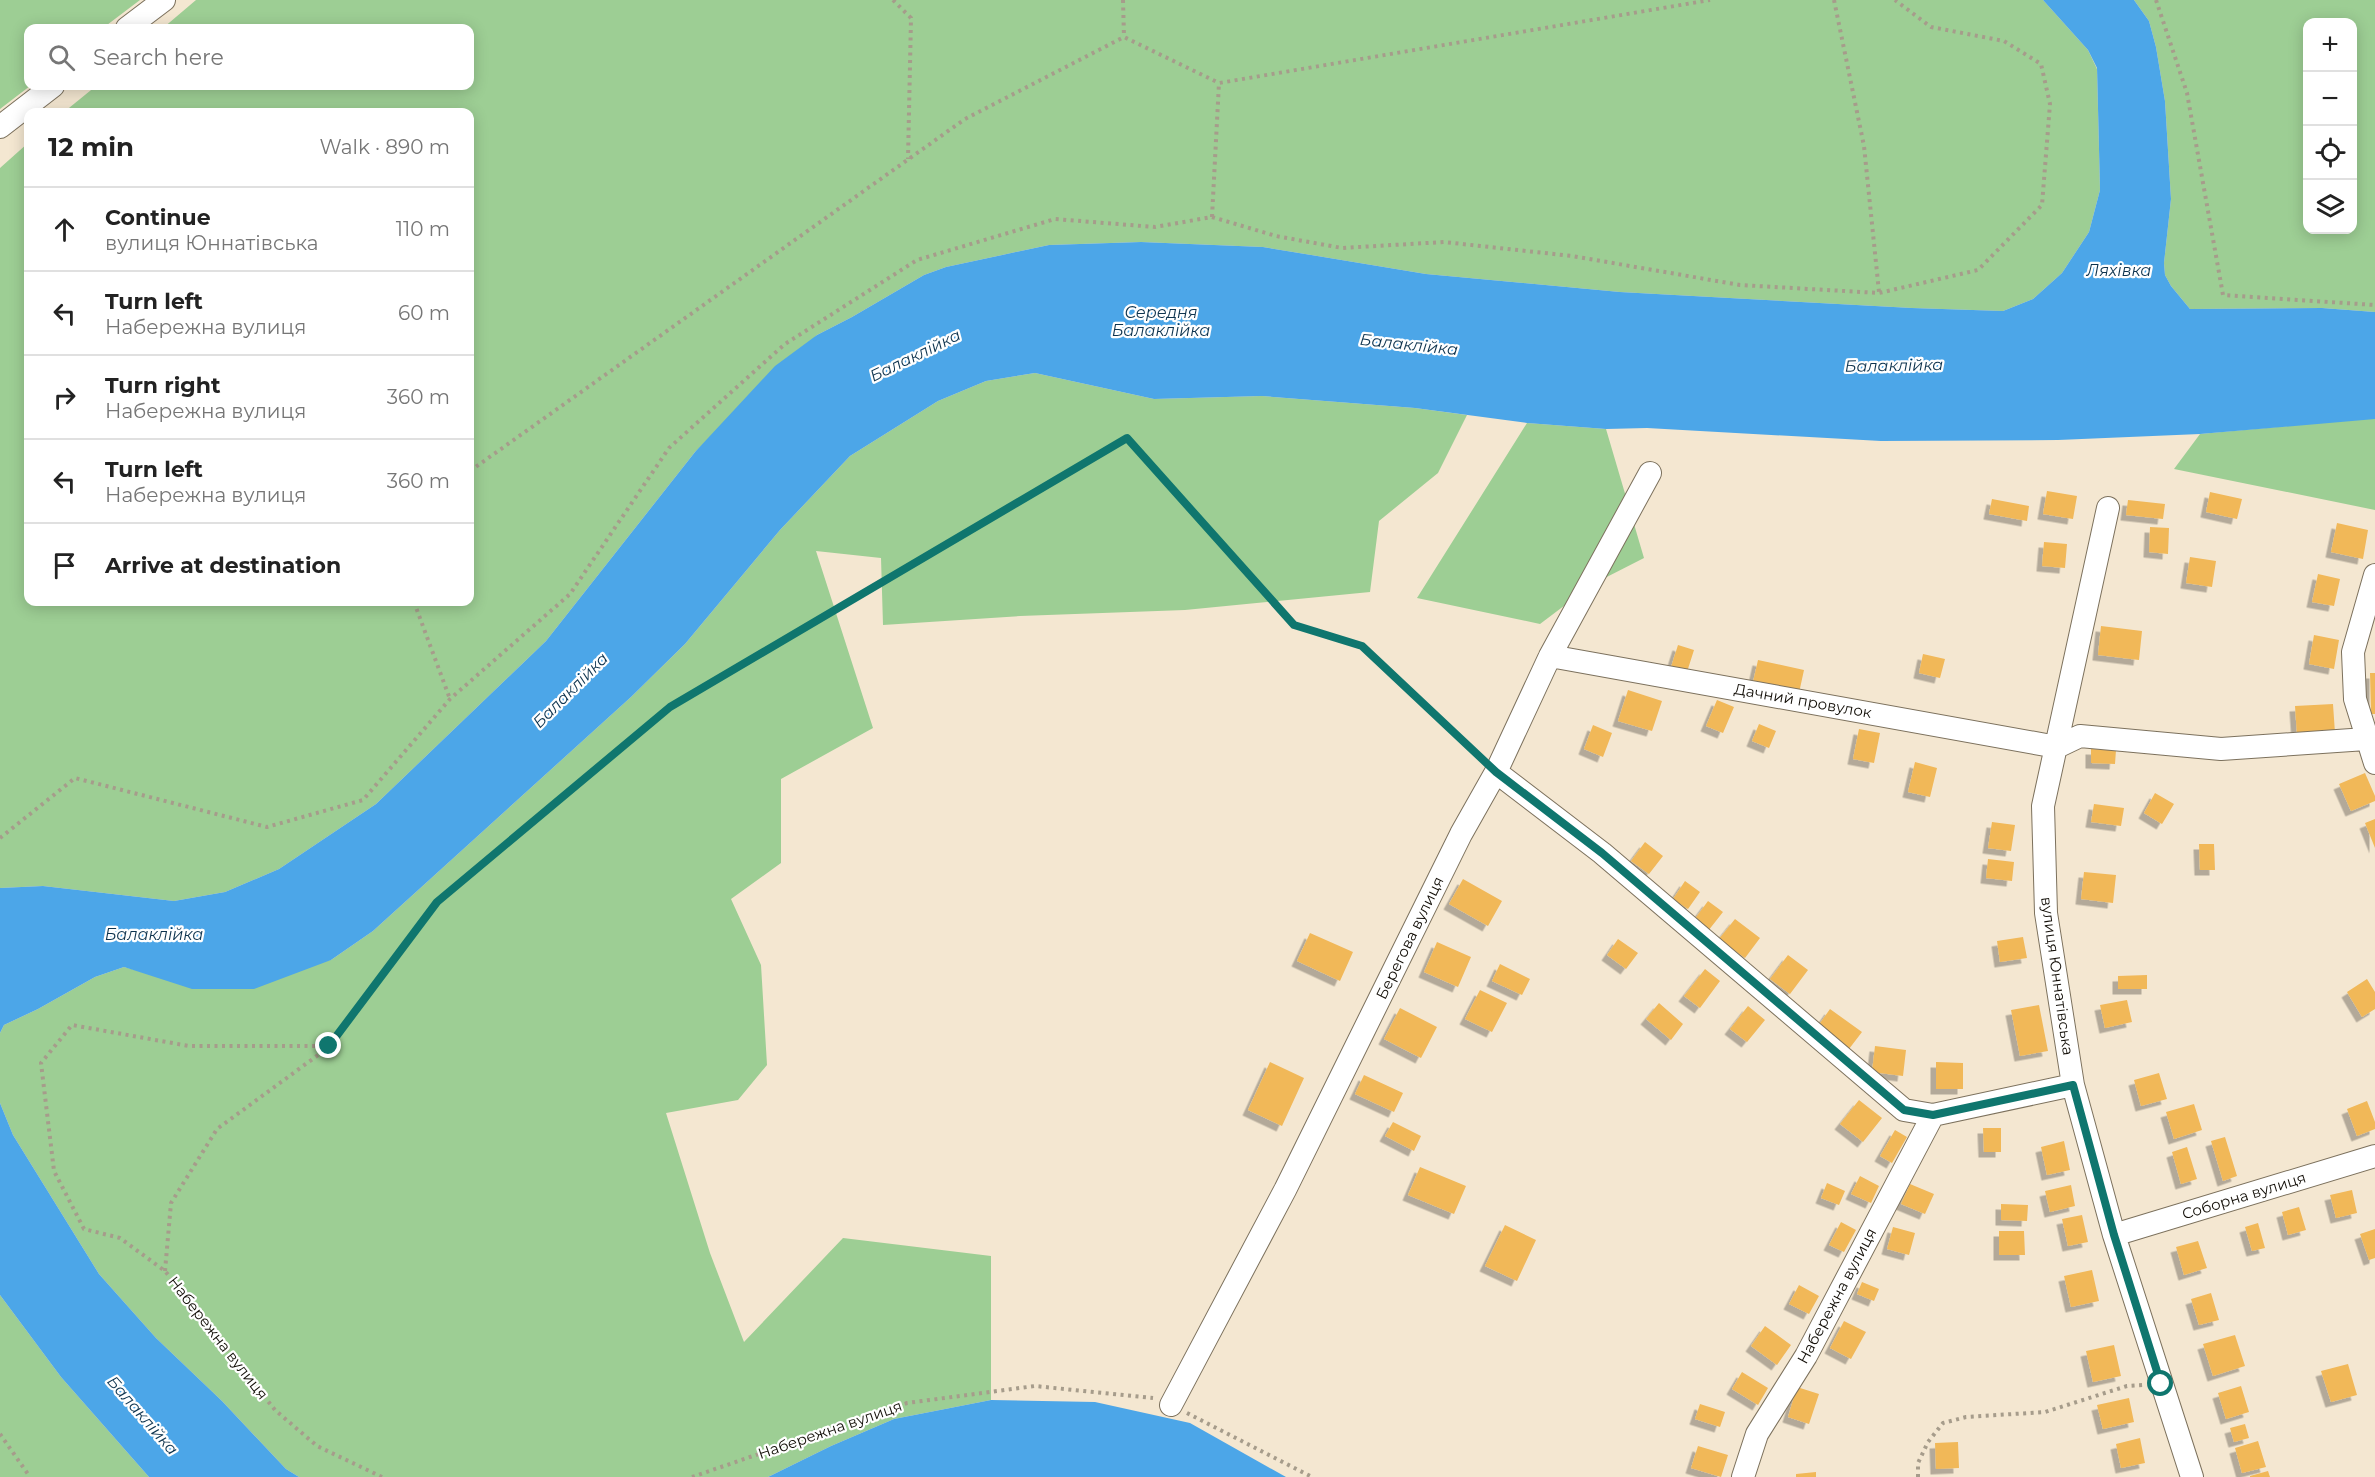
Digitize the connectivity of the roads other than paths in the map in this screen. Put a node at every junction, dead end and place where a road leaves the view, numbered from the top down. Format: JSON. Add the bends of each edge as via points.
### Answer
{"nodes":[{"id":1,"x":164,"y":0,"type":"edge"},
{"id":2,"x":132,"y":24,"type":"edge"},
{"id":3,"x":48,"y":90,"type":"edge"},
{"id":4,"x":24,"y":108,"type":"edge"},
{"id":5,"x":25,"y":108,"type":"edge"},
{"id":6,"x":0,"y":127,"type":"edge"},
{"id":7,"x":1650,"y":473,"type":"dead end"},
{"id":8,"x":2108,"y":508,"type":"dead end"},
{"id":9,"x":2375,"y":575,"type":"edge"},
{"id":10,"x":1550,"y":656,"type":"junction"},
{"id":11,"x":2366,"y":739,"type":"junction"},
{"id":12,"x":2057,"y":747,"type":"junction"},
{"id":13,"x":2375,"y":763,"type":"edge"},
{"id":14,"x":1496,"y":772,"type":"junction"},
{"id":15,"x":2073,"y":1085,"type":"junction"},
{"id":16,"x":1933,"y":1115,"type":"junction"},
{"id":17,"x":2375,"y":1156,"type":"edge"},
{"id":18,"x":2114,"y":1235,"type":"junction"},
{"id":19,"x":1172,"y":1405,"type":"road end"},
{"id":20,"x":1743,"y":1477,"type":"edge"},
{"id":21,"x":2192,"y":1477,"type":"edge"}],
"edges":[{"from":1,"to":2,"type":"street"},
{"from":3,"to":5,"type":"street"},
{"from":4,"to":6,"type":"street"},
{"from":7,"to":10,"type":"street","name":"Берегова вулиця"},
{"from":8,"to":12,"type":"street","name":"вулиця Юннатівська"},
{"from":9,"to":11,"type":"street","via":[[2352,652],[2355,699]]},
{"from":10,"to":12,"type":"street","name":"Дачний провулок"},
{"from":10,"to":14,"type":"street","name":"Берегова вулиця"},
{"from":11,"to":12,"type":"street","via":[[2221,749],[2080,736]]},
{"from":11,"to":13,"type":"street"},
{"from":12,"to":15,"type":"street","name":"вулиця Юннатівська","via":[[2043,806],[2046,914]]},
{"from":14,"to":16,"type":"street","via":[[1602,853],[1904,1110]]},
{"from":14,"to":19,"type":"street","name":"Берегова вулиця","via":[[1456,844],[1286,1190]]},
{"from":15,"to":16,"type":"street"},
{"from":15,"to":18,"type":"street","name":"вулиця Юннатівська"},
{"from":16,"to":20,"type":"street","name":"Набережна вулиця","via":[[1806,1356],[1757,1434]]},
{"from":17,"to":18,"type":"street","name":"Соборна вулиця"},
{"from":18,"to":21,"type":"street","name":"вулиця Юннатівська"}]}
